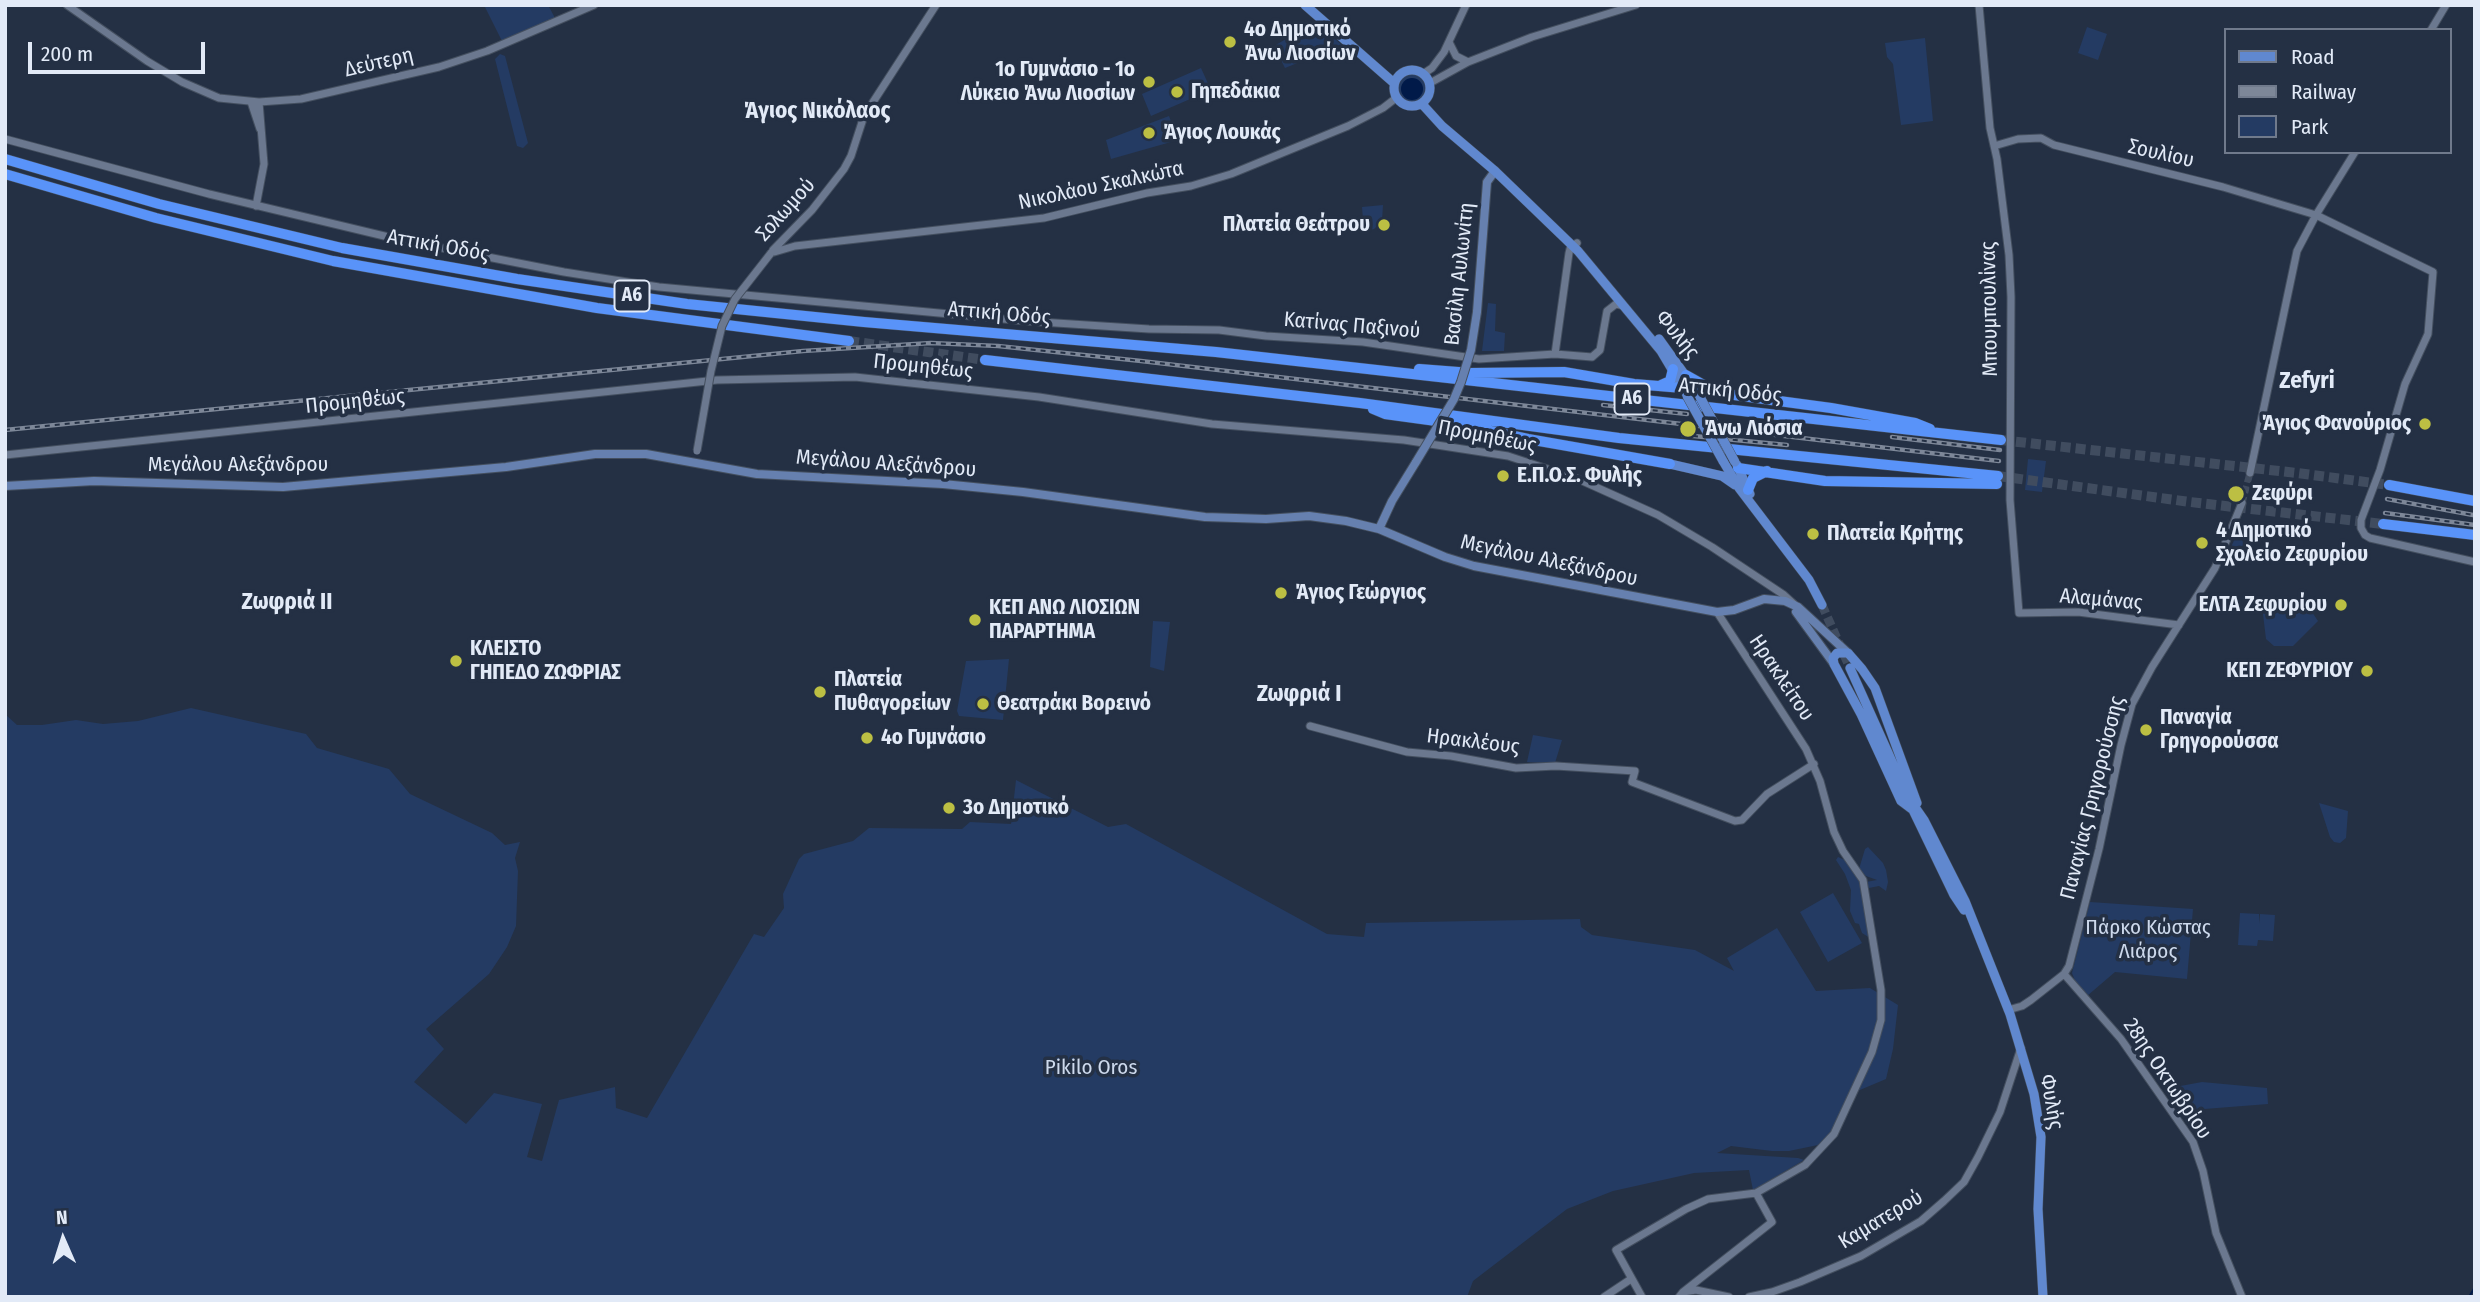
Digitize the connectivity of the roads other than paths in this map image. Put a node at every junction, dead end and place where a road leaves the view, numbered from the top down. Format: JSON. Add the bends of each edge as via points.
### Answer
{"nodes":[{"id":1,"x":67,"y":5,"type":"edge"},
{"id":2,"x":594,"y":5,"type":"edge"},
{"id":3,"x":936,"y":5,"type":"edge"},
{"id":4,"x":1305,"y":5,"type":"edge"},
{"id":5,"x":1465,"y":5,"type":"edge"},
{"id":6,"x":1636,"y":5,"type":"edge"},
{"id":7,"x":1979,"y":5,"type":"edge"},
{"id":8,"x":2446,"y":5,"type":"edge"},
{"id":9,"x":2432,"y":28,"type":"edge"},
{"id":10,"x":1449,"y":43,"type":"junction"},
{"id":11,"x":1468,"y":62,"type":"junction"},
{"id":12,"x":1423,"y":74,"type":"junction"},
{"id":13,"x":1394,"y":83,"type":"junction"},
{"id":14,"x":1430,"y":83,"type":"junction"},
{"id":15,"x":1396,"y":98,"type":"junction"},
{"id":16,"x":255,"y":102,"type":"junction"},
{"id":17,"x":1422,"y":104,"type":"junction"},
{"id":18,"x":5,"y":139,"type":"edge"},
{"id":19,"x":1994,"y":146,"type":"junction"},
{"id":20,"x":2355,"y":154,"type":"edge"},
{"id":21,"x":5,"y":159,"type":"edge"},
{"id":22,"x":1495,"y":171,"type":"junction"},
{"id":23,"x":5,"y":174,"type":"edge"},
{"id":24,"x":256,"y":205,"type":"junction"},
{"id":25,"x":2316,"y":215,"type":"junction"},
{"id":26,"x":782,"y":241,"type":"junction"},
{"id":27,"x":1575,"y":245,"type":"junction"},
{"id":28,"x":795,"y":246,"type":"junction"},
{"id":29,"x":771,"y":253,"type":"junction"},
{"id":30,"x":1625,"y":306,"type":"junction"},
{"id":31,"x":849,"y":341,"type":"tunnel mouth"},
{"id":32,"x":1555,"y":354,"type":"junction"},
{"id":33,"x":985,"y":360,"type":"tunnel mouth"},
{"id":34,"x":1320,"y":364,"type":"junction"},
{"id":35,"x":1672,"y":369,"type":"junction"},
{"id":36,"x":1686,"y":375,"type":"junction"},
{"id":37,"x":1657,"y":386,"type":"junction"},
{"id":38,"x":1685,"y":392,"type":"junction"},
{"id":39,"x":1724,"y":393,"type":"junction"},
{"id":40,"x":1699,"y":394,"type":"junction"},
{"id":41,"x":1360,"y":403,"type":"junction"},
{"id":42,"x":1944,"y":434,"type":"junction"},
{"id":43,"x":2001,"y":440,"type":"tunnel mouth"},
{"id":44,"x":5,"y":455,"type":"edge"},
{"id":45,"x":695,"y":463,"type":"junction"},
{"id":46,"x":1670,"y":464,"type":"joint"},
{"id":47,"x":1731,"y":465,"type":"junction"},
{"id":48,"x":1706,"y":471,"type":"junction"},
{"id":49,"x":1768,"y":471,"type":"junction"},
{"id":50,"x":2250,"y":473,"type":"tunnel mouth"},
{"id":51,"x":2389,"y":485,"type":"tunnel mouth"},
{"id":52,"x":5,"y":486,"type":"edge"},
{"id":53,"x":1743,"y":489,"type":"junction"},
{"id":54,"x":2475,"y":501,"type":"edge"},
{"id":55,"x":2242,"y":502,"type":"tunnel mouth"},
{"id":56,"x":2383,"y":524,"type":"tunnel mouth"},
{"id":57,"x":1379,"y":529,"type":"junction"},
{"id":58,"x":2475,"y":535,"type":"edge"},
{"id":59,"x":2475,"y":562,"type":"edge"},
{"id":60,"x":1753,"y":605,"type":"junction"},
{"id":61,"x":1822,"y":605,"type":"tunnel mouth"},
{"id":62,"x":1798,"y":607,"type":"junction"},
{"id":63,"x":1717,"y":612,"type":"junction"},
{"id":64,"x":2019,"y":613,"type":"joint"},
{"id":65,"x":2179,"y":625,"type":"junction"},
{"id":66,"x":1848,"y":653,"type":"junction"},
{"id":67,"x":1834,"y":664,"type":"junction"},
{"id":68,"x":1850,"y":668,"type":"tunnel mouth"},
{"id":69,"x":1310,"y":726,"type":"dead end"},
{"id":70,"x":1814,"y":764,"type":"junction"},
{"id":71,"x":1908,"y":797,"type":"junction"},
{"id":72,"x":1913,"y":810,"type":"junction"},
{"id":73,"x":1924,"y":820,"type":"junction"},
{"id":74,"x":1973,"y":922,"type":"junction"},
{"id":75,"x":2064,"y":974,"type":"junction"},
{"id":76,"x":2008,"y":1010,"type":"junction"},
{"id":77,"x":2021,"y":1048,"type":"junction"},
{"id":78,"x":1756,"y":1194,"type":"junction"},
{"id":79,"x":1631,"y":1279,"type":"junction"},
{"id":80,"x":1681,"y":1294,"type":"edge"},
{"id":81,"x":1604,"y":1297,"type":"edge"},
{"id":82,"x":1642,"y":1297,"type":"edge"},
{"id":83,"x":1729,"y":1297,"type":"edge"},
{"id":84,"x":1749,"y":1297,"type":"edge"},
{"id":85,"x":2043,"y":1297,"type":"edge"},
{"id":86,"x":2242,"y":1297,"type":"edge"}],
"edges":[{"from":1,"to":16,"type":"street","name":"Δεύτερη","via":[[182,82],[219,98]]},
{"from":2,"to":16,"type":"street","name":"Δεύτερη","via":[[475,55],[415,73],[301,99]]},
{"from":3,"to":26,"type":"street","name":"Σολωμού","via":[[864,116],[844,169]]},
{"from":4,"to":13,"type":"main road"},
{"from":5,"to":10,"type":"street"},
{"from":6,"to":11,"type":"street"},
{"from":7,"to":19,"type":"street","name":"Μπουμπουλίνας"},
{"from":8,"to":9,"type":"street"},
{"from":10,"to":11,"type":"street","via":[[1456,56]]},
{"from":10,"to":12,"type":"street"},
{"from":11,"to":14,"type":"street"},
{"from":12,"to":13,"type":"main road","via":[[1407,71]]},
{"from":12,"to":14,"type":"main road"},
{"from":13,"to":15,"type":"main road"},
{"from":14,"to":17,"type":"main road"},
{"from":15,"to":17,"type":"main road","via":[[1405,106]]},
{"from":15,"to":28,"type":"street","name":"Νικολάου Σκαλκώτα","via":[[1348,125],[1191,186],[1034,219]]},
{"from":16,"to":24,"type":"street","via":[[262,114],[264,164]]},
{"from":17,"to":22,"type":"main road","name":"Φυλής"},
{"from":18,"to":24,"type":"street","name":"Κατίνας Παξινού"},
{"from":19,"to":25,"type":"street","name":"Σουλίου","via":[[2041,138]]},
{"from":19,"to":64,"type":"street","name":"Μπουμπουλίνας","via":[[2011,297],[2010,500]]},
{"from":20,"to":25,"type":"street"},
{"from":21,"to":34,"type":"highway","name":"Αττική Οδός","number":"Α6","via":[[159,204],[342,248],[517,279],[687,304]]},
{"from":22,"to":27,"type":"main road","name":"Φυλής"},
{"from":22,"to":57,"type":"main road","name":"Βασίλη Αυλωνίτη","bridge":true,"via":[[1487,182],[1477,312],[1461,382]]},
{"from":23,"to":31,"type":"highway","name":"Αττική Οδός","number":"Α6","via":[[156,218],[345,263],[597,308]]},
{"from":24,"to":32,"type":"street","name":"Κατίνας Παξινού","via":[[401,240],[659,287],[1025,321],[1363,342],[1479,359]]},
{"from":25,"to":50,"type":"street","via":[[2292,272]]},
{"from":25,"to":59,"type":"street","name":"Σουλίου","via":[[2433,272],[2428,334],[2405,384],[2361,530],[2370,538]]},
{"from":26,"to":28,"type":"street","name":"Νικολάου Σκαλκώτα"},
{"from":26,"to":29,"type":"street","name":"Σολωμού"},
{"from":27,"to":30,"type":"main road","name":"Φυλής"},
{"from":27,"to":32,"type":"street","via":[[1569,251]]},
{"from":27,"to":36,"type":"main road","name":"Φυλής"},
{"from":28,"to":29,"type":"street","name":"Νικολάου Σκαλκώτα"},
{"from":29,"to":45,"type":"street","name":"Σολωμού","bridge":true,"via":[[744,286],[722,326]]},
{"from":30,"to":32,"type":"street","name":"Κατίνας Παξινού","via":[[1616,304],[1607,311],[1600,350],[1592,357]]},
{"from":30,"to":35,"type":"main road","name":"Φυλής"},
{"from":33,"to":41,"type":"highway","number":"Α6"},
{"from":34,"to":37,"type":"highway","via":[[1471,373],[1544,371]]},
{"from":34,"to":42,"type":"highway","name":"Αττική Οδός","number":"Α6"},
{"from":35,"to":37,"type":"highway","via":[[1670,381]]},
{"from":35,"to":38,"type":"main road","name":"Φυλής"},
{"from":36,"to":39,"type":"highway"},
{"from":36,"to":40,"type":"main road","name":"Φυλής"},
{"from":37,"to":38,"type":"highway"},
{"from":38,"to":40,"type":"main road"},
{"from":38,"to":47,"type":"main road","name":"Φυλής","bridge":true},
{"from":39,"to":40,"type":"highway"},
{"from":39,"to":42,"type":"highway","via":[[1915,423]]},
{"from":40,"to":47,"type":"main road","name":"Φυλής","bridge":true},
{"from":41,"to":46,"type":"highway","via":[[1385,414]]},
{"from":41,"to":49,"type":"highway","number":"Α6","via":[[1997,480],[1825,481]]},
{"from":42,"to":43,"type":"highway","name":"Αττική Οδός","number":"Α6"},
{"from":44,"to":62,"type":"street","name":"Προμηθέως","via":[[718,380],[851,377],[1031,396],[1212,424],[1443,444],[1508,456],[1578,479],[1658,515]]},
{"from":45,"to":52,"type":"main road","name":"Μεγάλου Αλεξάνδρου","via":[[648,454],[608,453],[283,487],[94,481]]},
{"from":45,"to":57,"type":"main road","name":"Μεγάλου Αλεξάνδρου","via":[[757,474],[1054,495],[1205,517],[1309,516]]},
{"from":46,"to":48,"type":"main road"},
{"from":47,"to":48,"type":"main road"},
{"from":47,"to":49,"type":"highway"},
{"from":47,"to":53,"type":"main road","name":"Φυλής"},
{"from":48,"to":53,"type":"main road"},
{"from":49,"to":53,"type":"highway"},
{"from":51,"to":54,"type":"highway"},
{"from":53,"to":61,"type":"main road","name":"Φυλής"},
{"from":55,"to":65,"type":"street","name":"Παναγίας Γρηγορούσσης","via":[[2215,568]]},
{"from":56,"to":58,"type":"highway"},
{"from":57,"to":63,"type":"main road","name":"Μεγάλου Αλεξάνδρου","via":[[1474,566]]},
{"from":60,"to":62,"type":"main road","name":"Μεγάλου Αλεξάνδρου","via":[[1776,599]]},
{"from":60,"to":63,"type":"main road","name":"Μεγάλου Αλεξάνδρου"},
{"from":60,"to":67,"type":"main road","name":"Μεγάλου Αλεξάνδρου","via":[[1780,604],[1792,610]]},
{"from":62,"to":66,"type":"main road","name":"Μεγάλου Αλεξάνδρου"},
{"from":63,"to":70,"type":"street","name":"Ηρακλείτου"},
{"from":64,"to":65,"type":"street","name":"Αλαμάνας","via":[[2077,612]]},
{"from":65,"to":75,"type":"street","name":"Παναγίας Γρηγορούσσης","via":[[2144,679],[2129,715],[2072,957]]},
{"from":66,"to":67,"type":"main road","via":[[1836,653]]},
{"from":66,"to":73,"type":"main road","via":[[1875,688]]},
{"from":67,"to":72,"type":"main road","via":[[1901,801]]},
{"from":68,"to":71,"type":"main road","name":"Φυλής"},
{"from":69,"to":70,"type":"street","name":"Ηρακλέους","via":[[1407,752],[1516,768],[1556,765],[1635,771],[1632,782],[1735,821]]},
{"from":70,"to":78,"type":"street","name":"Ηρακλείτου","via":[[1834,832],[1864,884],[1882,1013],[1872,1052],[1834,1134],[1805,1165]]},
{"from":71,"to":72,"type":"main road","name":"Φυλής"},
{"from":71,"to":73,"type":"main road","name":"Φυλής"},
{"from":72,"to":74,"type":"main road","name":"Φυλής","via":[[1954,895]]},
{"from":73,"to":74,"type":"main road","name":"Φυλής"},
{"from":74,"to":76,"type":"main road","name":"Φυλής"},
{"from":75,"to":76,"type":"street","via":[[2022,1006]]},
{"from":75,"to":86,"type":"street","name":"28ης Οκτωβρίου","via":[[2121,1039],[2193,1142],[2216,1233]]},
{"from":76,"to":77,"type":"main road","name":"Φυλής"},
{"from":77,"to":84,"type":"street","name":"Καματερού","via":[[2000,1112],[1968,1175],[1950,1196],[1921,1221],[1861,1256],[1791,1286]]},
{"from":77,"to":85,"type":"main road","name":"Φυλής","via":[[2040,1126]]},
{"from":78,"to":79,"type":"street","via":[[1708,1199],[1616,1250]]},
{"from":78,"to":80,"type":"street","via":[[1772,1222]]},
{"from":79,"to":81,"type":"street"},
{"from":79,"to":82,"type":"street"},
{"from":80,"to":83,"type":"street","via":[[1703,1290]]}]}
